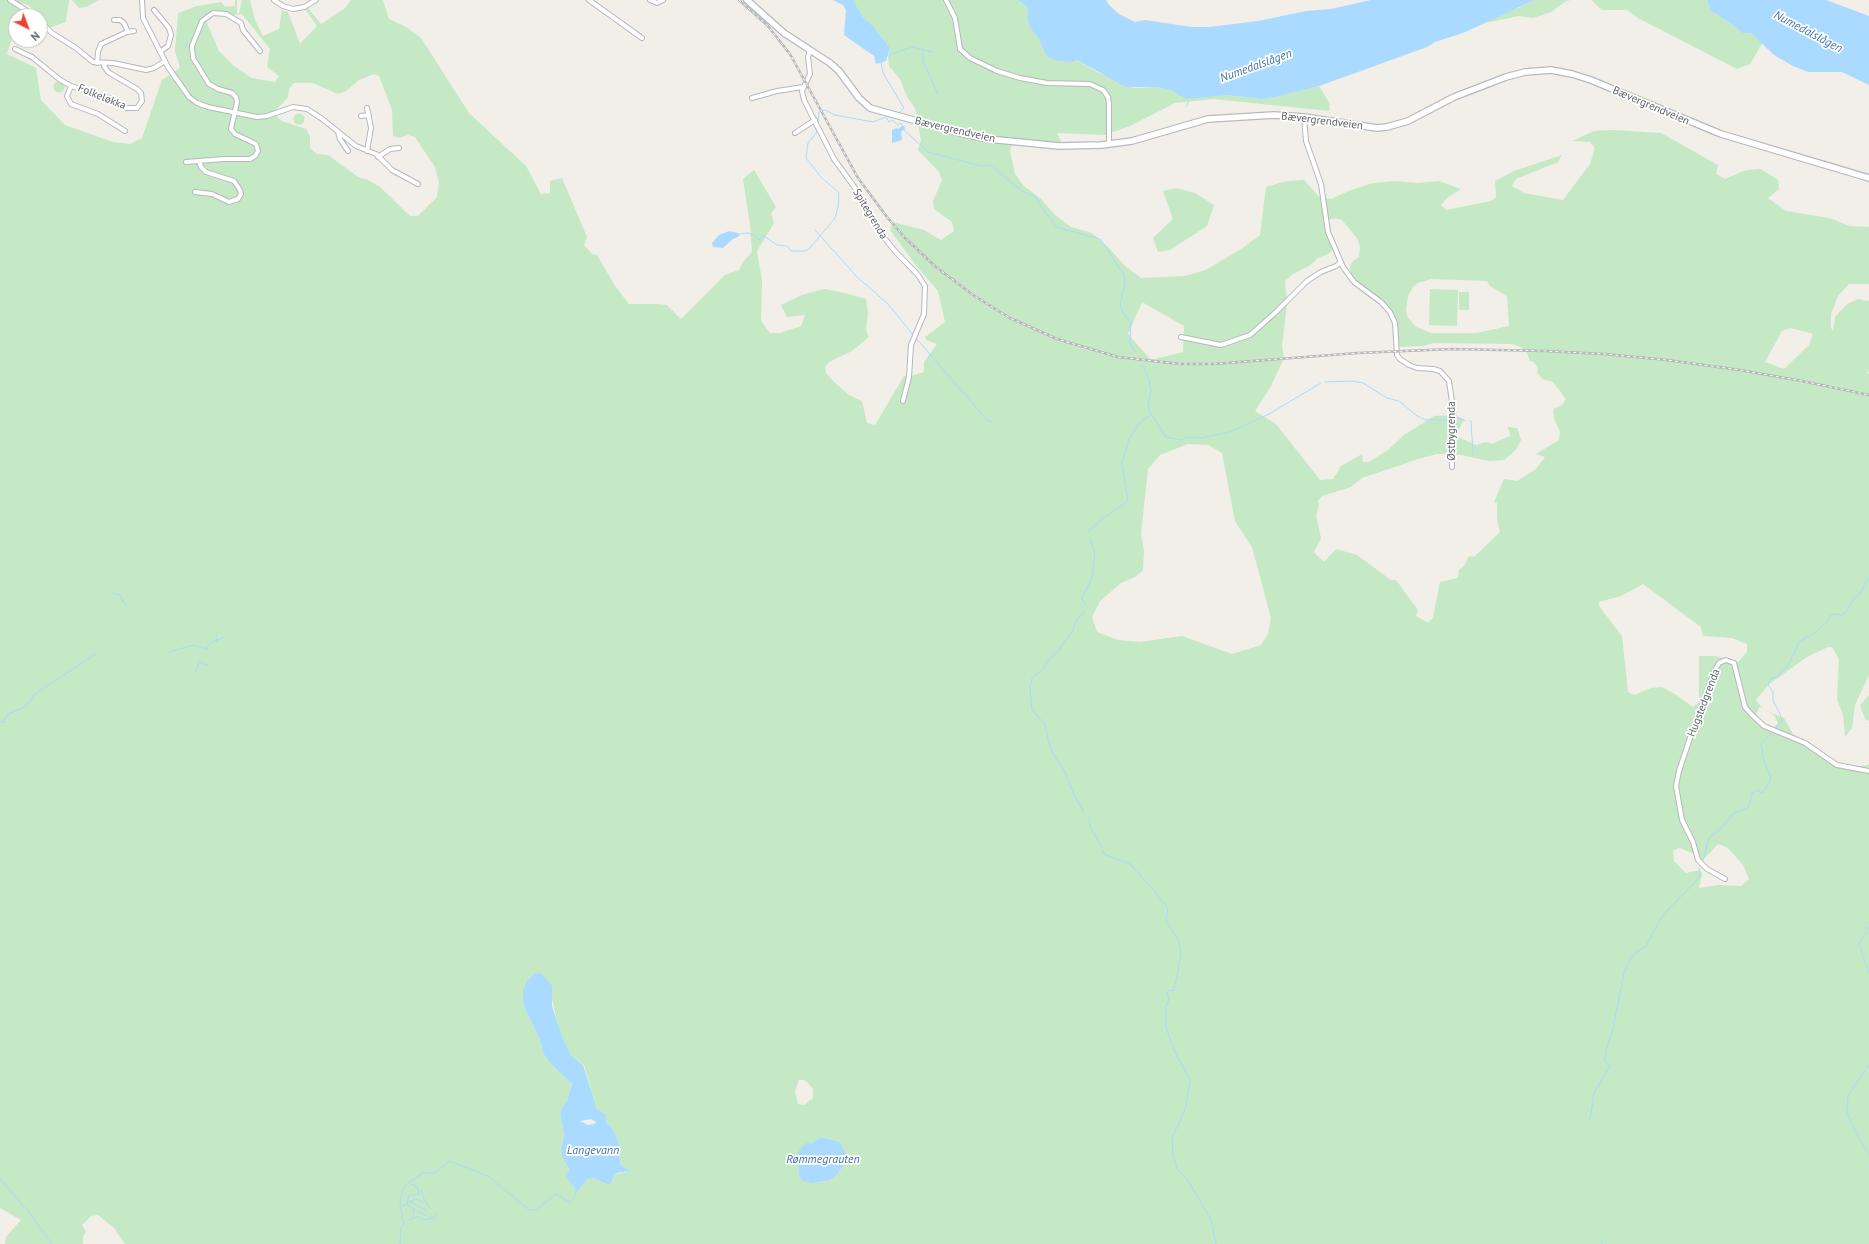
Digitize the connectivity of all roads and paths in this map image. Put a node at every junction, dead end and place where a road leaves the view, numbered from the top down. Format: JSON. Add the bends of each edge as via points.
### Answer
{"nodes":[{"id":1,"x":10,"y":0,"type":"edge"},
{"id":2,"x":142,"y":0,"type":"edge"},
{"id":3,"x":274,"y":0,"type":"edge"},
{"id":4,"x":316,"y":0,"type":"edge"},
{"id":5,"x":590,"y":0,"type":"edge"},
{"id":6,"x":650,"y":0,"type":"edge"},
{"id":7,"x":663,"y":0,"type":"edge"},
{"id":8,"x":747,"y":0,"type":"edge"},
{"id":9,"x":946,"y":0,"type":"edge"},
{"id":10,"x":23,"y":8,"type":"edge"},
{"id":11,"x":154,"y":10,"type":"dead end"},
{"id":12,"x":114,"y":20,"type":"dead end"},
{"id":13,"x":48,"y":30,"type":"edge"},
{"id":14,"x":134,"y":31,"type":"dead end"},
{"id":15,"x":128,"y":32,"type":"junction"},
{"id":16,"x":642,"y":38,"type":"dead end"},
{"id":17,"x":15,"y":49,"type":"dead end"},
{"id":18,"x":810,"y":50,"type":"junction"},
{"id":19,"x":260,"y":51,"type":"dead end"},
{"id":20,"x":160,"y":52,"type":"junction"},
{"id":21,"x":165,"y":61,"type":"junction"},
{"id":22,"x":97,"y":63,"type":"junction"},
{"id":23,"x":106,"y":63,"type":"junction"},
{"id":24,"x":71,"y":86,"type":"junction"},
{"id":25,"x":803,"y":87,"type":"junction"},
{"id":26,"x":193,"y":92,"type":"dead end"},
{"id":27,"x":189,"y":96,"type":"junction"},
{"id":28,"x":752,"y":98,"type":"dead end"},
{"id":29,"x":367,"y":108,"type":"dead end"},
{"id":30,"x":235,"y":112,"type":"junction"},
{"id":31,"x":369,"y":115,"type":"junction"},
{"id":32,"x":361,"y":116,"type":"dead end"},
{"id":33,"x":1304,"y":117,"type":"junction"},
{"id":34,"x":815,"y":120,"type":"junction"},
{"id":35,"x":125,"y":131,"type":"dead end"},
{"id":36,"x":338,"y":132,"type":"junction"},
{"id":37,"x":795,"y":133,"type":"dead end"},
{"id":38,"x":1109,"y":144,"type":"junction"},
{"id":39,"x":399,"y":148,"type":"dead end"},
{"id":40,"x":348,"y":151,"type":"dead end"},
{"id":41,"x":367,"y":151,"type":"junction"},
{"id":42,"x":378,"y":157,"type":"junction"},
{"id":43,"x":199,"y":160,"type":"junction"},
{"id":44,"x":186,"y":162,"type":"dead end"},
{"id":45,"x":1869,"y":178,"type":"edge"},
{"id":46,"x":418,"y":184,"type":"dead end"},
{"id":47,"x":196,"y":192,"type":"dead end"},
{"id":48,"x":1341,"y":262,"type":"junction"},
{"id":49,"x":1181,"y":336,"type":"dead end"},
{"id":50,"x":903,"y":401,"type":"dead end"},
{"id":51,"x":1452,"y":467,"type":"dead end"},
{"id":52,"x":1869,"y":771,"type":"edge"},
{"id":53,"x":1726,"y":879,"type":"dead end"}],
"edges":[{"from":1,"to":10,"type":"street"},
{"from":2,"to":20,"type":"street","via":[[143,18]]},
{"from":3,"to":4,"type":"street","via":[[293,9],[304,7]]},
{"from":5,"to":16,"type":"street"},
{"from":6,"to":7,"type":"street","via":[[657,3]]},
{"from":8,"to":18,"type":"main road","name":"Bævergrendveien","via":[[784,33]]},
{"from":9,"to":38,"type":"street","via":[[954,14],[960,49],[970,58],[997,71],[1020,78],[1048,83],[1090,84],[1103,90],[1108,96],[1109,104]]},
{"from":11,"to":20,"type":"street","via":[[171,35],[168,46]]},
{"from":12,"to":15,"type":"street","via":[[124,23]]},
{"from":13,"to":22,"type":"street"},
{"from":14,"to":15,"type":"street"},
{"from":15,"to":22,"type":"street","via":[[101,44]]},
{"from":17,"to":24,"type":"street","name":"Folkeløkka","via":[[32,57]]},
{"from":18,"to":25,"type":"street","via":[[810,74]]},
{"from":18,"to":38,"type":"main road","name":"Bævergrendveien","via":[[840,71],[863,102],[879,112],[988,139],[1059,146]]},
{"from":19,"to":30,"type":"street","via":[[240,23],[223,12],[208,15],[200,24],[192,50],[195,62],[206,81],[213,87],[232,93],[236,97]]},
{"from":20,"to":21,"type":"street"},
{"from":21,"to":23,"type":"street","via":[[146,70],[113,62]]},
{"from":21,"to":27,"type":"street"},
{"from":22,"to":23,"type":"street"},
{"from":23,"to":24,"type":"street","name":"Folkeløkka","via":[[104,66],[108,72],[137,88],[141,93],[142,102],[136,108],[126,108],[112,99]]},
{"from":24,"to":35,"type":"street","name":"Folkeløkka","via":[[67,96],[71,104],[98,114]]},
{"from":25,"to":28,"type":"street"},
{"from":25,"to":34,"type":"street","name":"Spitegrenda","via":[[803,97]]},
{"from":26,"to":27,"type":"street"},
{"from":27,"to":30,"type":"street","via":[[200,104]]},
{"from":29,"to":31,"type":"street"},
{"from":30,"to":36,"type":"street","via":[[262,117],[293,107],[300,108],[312,112]]},
{"from":30,"to":43,"type":"street","via":[[232,130],[256,144],[256,155],[250,159]]},
{"from":31,"to":32,"type":"street"},
{"from":31,"to":41,"type":"street","via":[[371,128]]},
{"from":33,"to":38,"type":"main road","name":"Bævergrendveien","via":[[1214,119],[1132,141]]},
{"from":33,"to":45,"type":"main road","name":"Bævergrendveien","via":[[1377,128],[1392,126],[1418,117],[1454,97],[1511,75],[1536,70],[1556,71],[1591,80],[1721,134]]},
{"from":33,"to":48,"type":"street","name":"Østbygrenda","via":[[1306,141],[1320,179],[1328,232]]},
{"from":34,"to":37,"type":"street"},
{"from":34,"to":50,"type":"street","name":"Spitegrenda","via":[[834,160],[862,199],[881,235],[925,286],[924,314],[912,345],[909,377]]},
{"from":36,"to":40,"type":"street"},
{"from":36,"to":41,"type":"street"},
{"from":39,"to":42,"type":"street","via":[[390,149]]},
{"from":41,"to":42,"type":"street"},
{"from":42,"to":46,"type":"street","via":[[392,170]]},
{"from":43,"to":44,"type":"street"},
{"from":43,"to":47,"type":"street","via":[[206,172],[234,181],[241,194],[238,199],[229,202],[212,194]]},
{"from":48,"to":49,"type":"street","via":[[1306,281],[1250,335],[1220,345]]},
{"from":48,"to":51,"type":"street","name":"Østbygrenda","via":[[1354,282],[1390,312],[1394,323],[1397,355],[1400,359],[1417,368],[1440,371],[1447,377],[1451,387],[1454,416]]},
{"from":52,"to":53,"type":"street","name":"Hugstedgrenda","via":[[1837,765],[1805,743],[1764,726],[1745,707],[1734,663],[1728,660],[1722,662],[1714,672],[1676,786],[1682,820],[1693,842],[1698,860],[1706,869]]}]}
